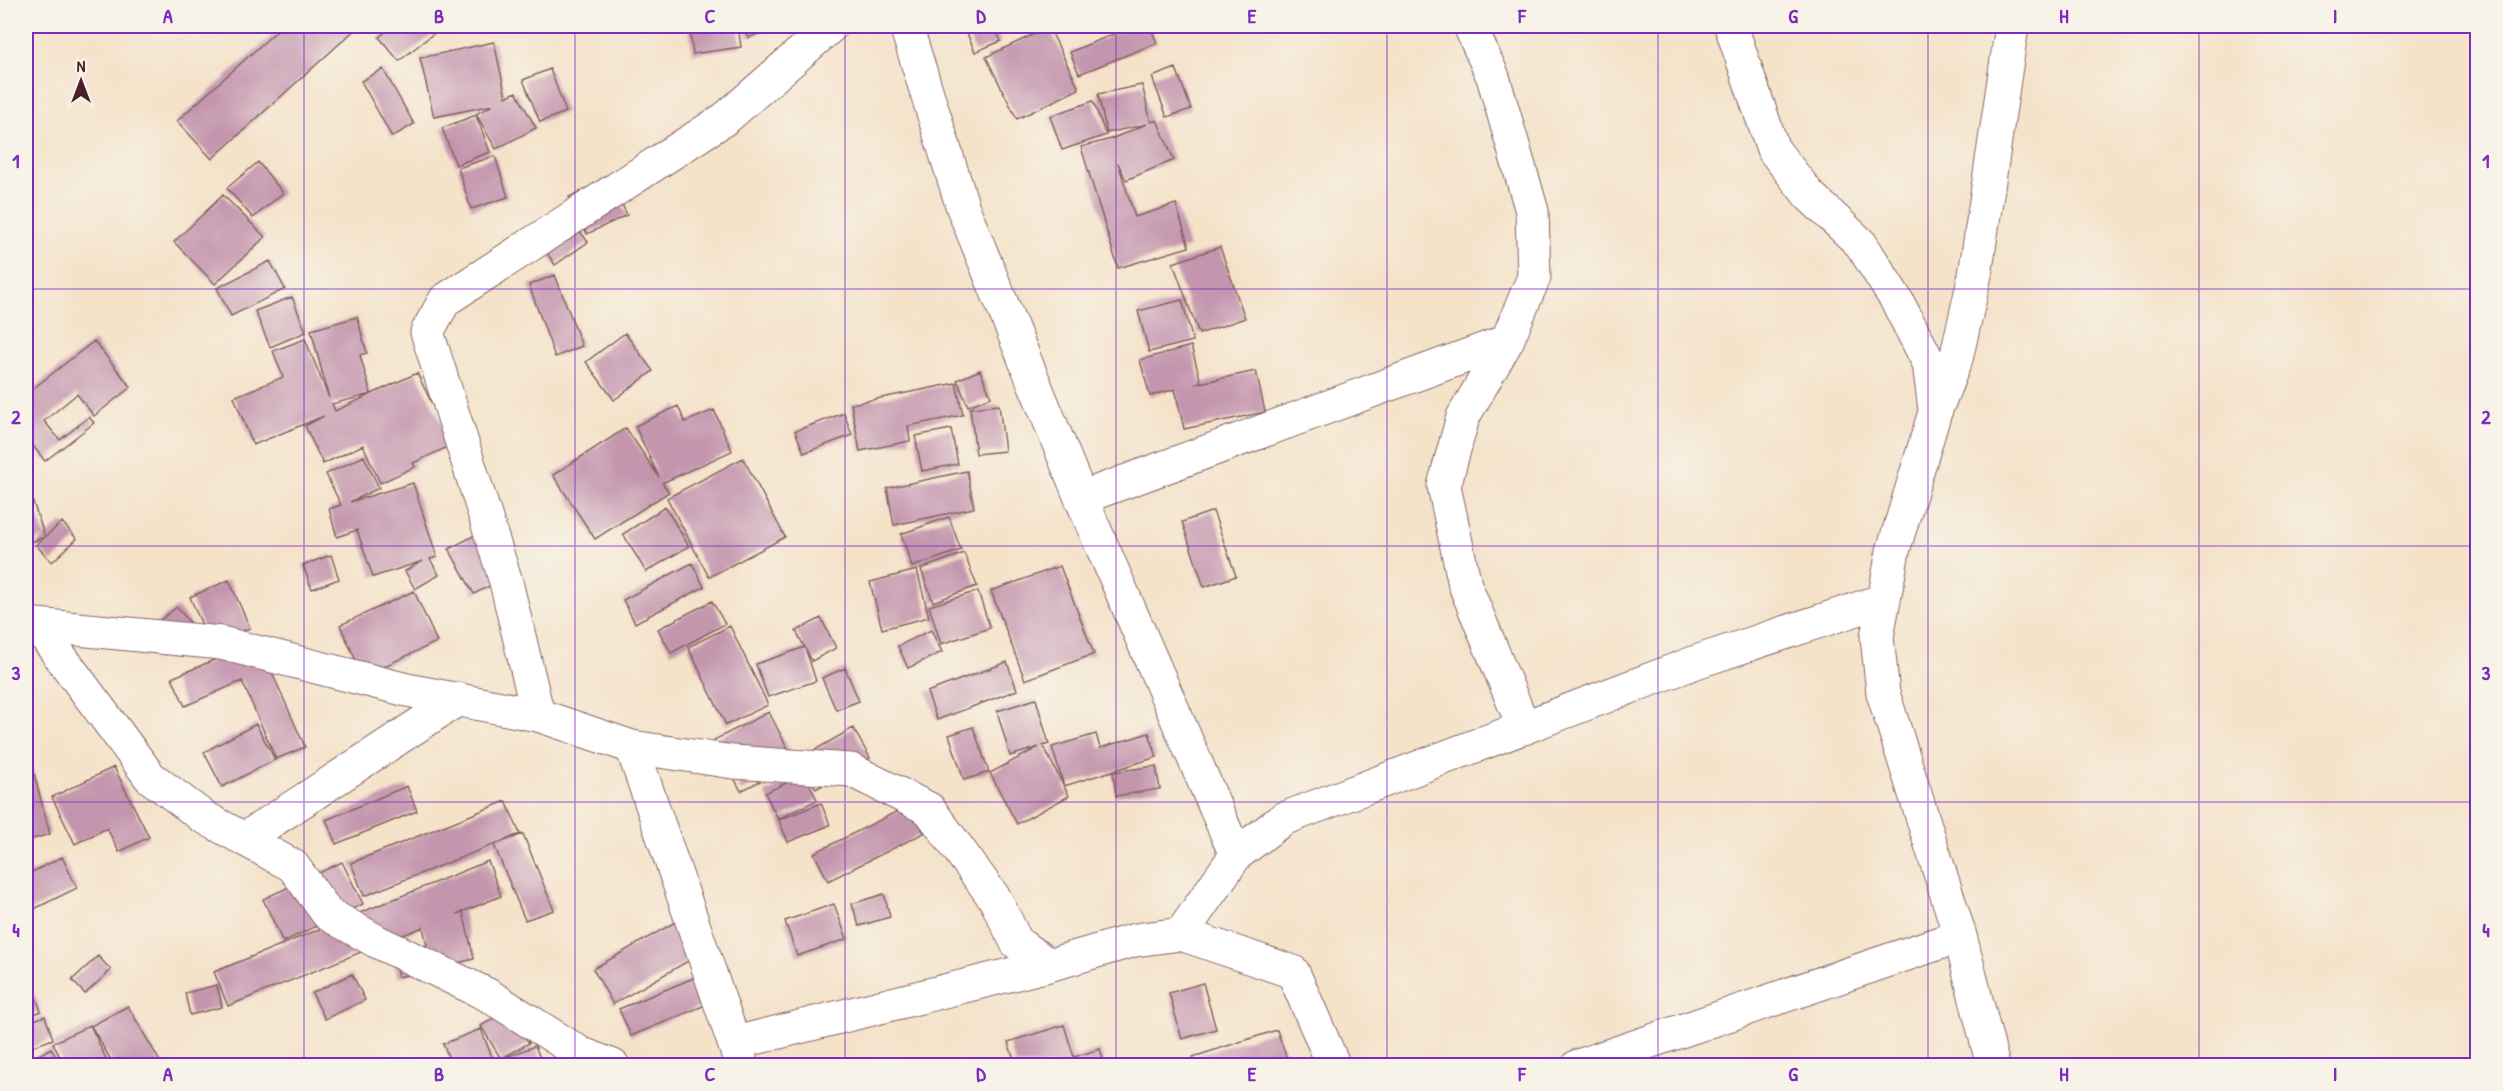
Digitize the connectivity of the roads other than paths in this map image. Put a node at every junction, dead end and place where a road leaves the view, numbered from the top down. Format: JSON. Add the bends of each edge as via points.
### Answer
{"nodes":[{"id":1,"x":831,"y":26,"type":"edge"},
{"id":2,"x":906,"y":26,"type":"edge"},
{"id":3,"x":1470,"y":26,"type":"edge"},
{"id":4,"x":1731,"y":26,"type":"edge"},
{"id":5,"x":2012,"y":26,"type":"edge"},
{"id":6,"x":1507,"y":341,"type":"junction"},
{"id":7,"x":1935,"y":412,"type":"junction"},
{"id":8,"x":1081,"y":498,"type":"junction"},
{"id":9,"x":1884,"y":600,"type":"junction"},
{"id":10,"x":31,"y":624,"type":"edge"},
{"id":11,"x":458,"y":699,"type":"junction"},
{"id":12,"x":538,"y":715,"type":"junction"},
{"id":13,"x":1524,"y":728,"type":"junction"},
{"id":14,"x":632,"y":747,"type":"junction"},
{"id":15,"x":246,"y":838,"type":"junction"},
{"id":16,"x":1236,"y":855,"type":"junction"},
{"id":17,"x":1181,"y":934,"type":"junction"},
{"id":18,"x":1960,"y":936,"type":"junction"},
{"id":19,"x":1049,"y":965,"type":"junction"},
{"id":20,"x":1657,"y":1052,"type":"edge"},
{"id":21,"x":739,"y":1054,"type":"edge"},
{"id":22,"x":613,"y":1065,"type":"edge"},
{"id":23,"x":1334,"y":1065,"type":"edge"},
{"id":24,"x":1578,"y":1065,"type":"edge"},
{"id":25,"x":1994,"y":1065,"type":"edge"}],
"edges":[{"from":1,"to":12,"type":"street","via":[[726,118],[446,300],[427,332],[506,582]]},
{"from":2,"to":8,"type":"street","via":[[963,208]]},
{"from":3,"to":6,"type":"street","via":[[1493,77],[1532,211],[1534,277]]},
{"from":4,"to":7,"type":"street","via":[[1773,149],[1809,195],[1861,244],[1897,301],[1929,363]]},
{"from":5,"to":7,"type":"street","via":[[1975,275],[1956,359]]},
{"from":6,"to":8,"type":"street"},
{"from":6,"to":13,"type":"street","via":[[1463,417],[1444,486],[1465,585]]},
{"from":7,"to":9,"type":"street","via":[[1893,551]]},
{"from":8,"to":16,"type":"street"},
{"from":9,"to":13,"type":"street","via":[[1696,662]]},
{"from":9,"to":18,"type":"street","via":[[1877,637],[1883,693]]},
{"from":10,"to":11,"type":"street","via":[[221,643],[406,690]]},
{"from":10,"to":15,"type":"street","via":[[150,777],[202,816]]},
{"from":11,"to":12,"type":"street"},
{"from":11,"to":15,"type":"street"},
{"from":12,"to":14,"type":"street"},
{"from":13,"to":16,"type":"street","via":[[1283,819]]},
{"from":14,"to":19,"type":"street","via":[[733,762],[851,770],[929,809],[995,899],[1017,943]]},
{"from":14,"to":21,"type":"street"},
{"from":15,"to":22,"type":"street","via":[[293,866],[328,914],[488,995],[580,1053]]},
{"from":16,"to":17,"type":"street"},
{"from":17,"to":19,"type":"street","via":[[1135,940]]},
{"from":17,"to":23,"type":"street","via":[[1293,972]]},
{"from":18,"to":20,"type":"street"},
{"from":18,"to":25,"type":"street"},
{"from":19,"to":21,"type":"street"},
{"from":20,"to":24,"type":"street"}]}
